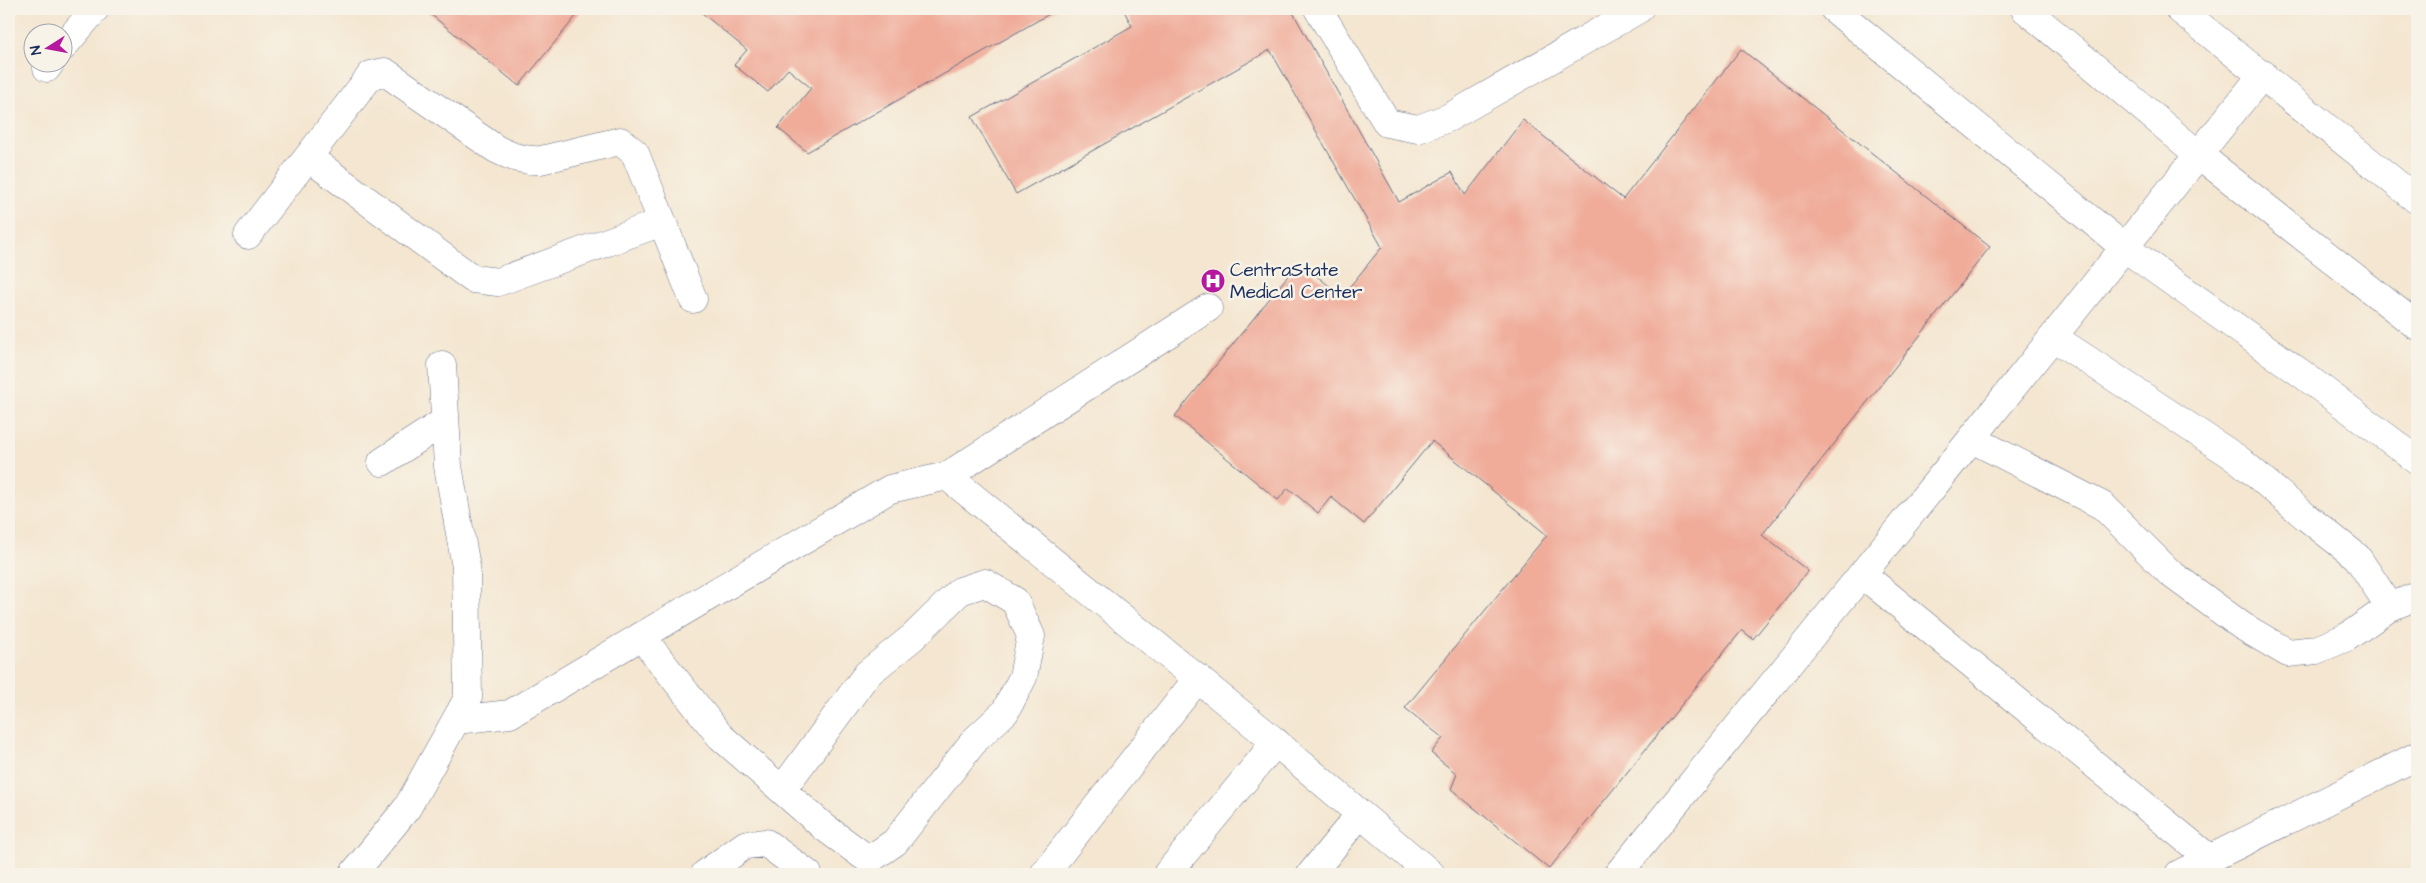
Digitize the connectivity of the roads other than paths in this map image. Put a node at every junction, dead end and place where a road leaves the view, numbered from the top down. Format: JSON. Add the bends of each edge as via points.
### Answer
{"nodes":[{"id":1,"x":95,"y":9,"type":"edge"},
{"id":2,"x":1318,"y":9,"type":"edge"},
{"id":3,"x":1639,"y":9,"type":"edge"},
{"id":4,"x":1834,"y":9,"type":"edge"},
{"id":5,"x":2026,"y":9,"type":"edge"},
{"id":6,"x":2179,"y":9,"type":"edge"},
{"id":7,"x":72,"y":37,"type":"edge"},
{"id":8,"x":2263,"y":74,"type":"junction"},
{"id":9,"x":2199,"y":155,"type":"junction"},
{"id":10,"x":308,"y":157,"type":"junction"},
{"id":11,"x":2417,"y":200,"type":"edge"},
{"id":12,"x":662,"y":222,"type":"junction"},
{"id":13,"x":248,"y":235,"type":"dead end"},
{"id":14,"x":2125,"y":248,"type":"junction"},
{"id":15,"x":693,"y":300,"type":"dead end"},
{"id":16,"x":1208,"y":308,"type":"dead end"},
{"id":17,"x":2417,"y":326,"type":"edge"},
{"id":18,"x":2053,"y":337,"type":"junction"},
{"id":19,"x":442,"y":365,"type":"dead end"},
{"id":20,"x":445,"y":420,"type":"junction"},
{"id":21,"x":1972,"y":439,"type":"junction"},
{"id":22,"x":2417,"y":460,"type":"edge"},
{"id":23,"x":382,"y":462,"type":"dead end"},
{"id":24,"x":947,"y":476,"type":"junction"},
{"id":25,"x":1862,"y":574,"type":"junction"},
{"id":26,"x":2417,"y":596,"type":"edge"},
{"id":27,"x":2390,"y":608,"type":"junction"},
{"id":28,"x":641,"y":636,"type":"junction"},
{"id":29,"x":1198,"y":678,"type":"junction"},
{"id":30,"x":456,"y":720,"type":"junction"},
{"id":31,"x":1276,"y":742,"type":"junction"},
{"id":32,"x":2417,"y":756,"type":"edge"},
{"id":33,"x":782,"y":790,"type":"junction"},
{"id":34,"x":1360,"y":814,"type":"junction"},
{"id":35,"x":2210,"y":859,"type":"junction"},
{"id":36,"x":353,"y":874,"type":"edge"},
{"id":37,"x":705,"y":874,"type":"edge"},
{"id":38,"x":808,"y":874,"type":"edge"},
{"id":39,"x":1044,"y":874,"type":"edge"},
{"id":40,"x":1167,"y":874,"type":"edge"},
{"id":41,"x":1311,"y":874,"type":"edge"},
{"id":42,"x":1431,"y":874,"type":"edge"},
{"id":43,"x":1618,"y":874,"type":"edge"},
{"id":44,"x":2179,"y":874,"type":"edge"}],
"edges":[{"from":1,"to":7,"type":"lane"},
{"from":2,"to":3,"type":"lane","via":[[1387,123],[1418,130],[1448,118]]},
{"from":4,"to":14,"type":"lane"},
{"from":5,"to":9,"type":"lane"},
{"from":6,"to":8,"type":"lane"},
{"from":8,"to":9,"type":"lane"},
{"from":8,"to":11,"type":"lane"},
{"from":9,"to":14,"type":"lane"},
{"from":9,"to":17,"type":"lane"},
{"from":10,"to":12,"type":"lane","via":[[473,279],[498,282]]},
{"from":10,"to":12,"type":"lane","via":[[371,75],[385,72],[514,158],[541,160],[620,141],[635,153]]},
{"from":10,"to":13,"type":"lane"},
{"from":12,"to":15,"type":"lane"},
{"from":14,"to":18,"type":"lane"},
{"from":14,"to":22,"type":"lane"},
{"from":16,"to":24,"type":"lane"},
{"from":18,"to":21,"type":"lane"},
{"from":18,"to":27,"type":"lane","via":[[2238,459],[2357,557]]},
{"from":19,"to":20,"type":"lane"},
{"from":20,"to":23,"type":"lane"},
{"from":20,"to":30,"type":"lane","via":[[448,466],[466,567],[468,698]]},
{"from":21,"to":25,"type":"lane"},
{"from":21,"to":27,"type":"lane","via":[[2103,506],[2170,573],[2242,626],[2288,653],[2316,650],[2347,637]]},
{"from":24,"to":28,"type":"lane","via":[[890,489]]},
{"from":24,"to":29,"type":"lane"},
{"from":25,"to":35,"type":"lane"},
{"from":25,"to":43,"type":"lane"},
{"from":26,"to":27,"type":"lane"},
{"from":28,"to":30,"type":"lane","via":[[510,714]]},
{"from":28,"to":33,"type":"lane","via":[[720,736]]},
{"from":29,"to":31,"type":"lane"},
{"from":29,"to":39,"type":"lane"},
{"from":30,"to":36,"type":"lane","via":[[406,808]]},
{"from":31,"to":34,"type":"lane"},
{"from":31,"to":40,"type":"lane"},
{"from":32,"to":35,"type":"lane"},
{"from":33,"to":33,"type":"lane","via":[[869,860],[895,842],[975,740],[1005,712],[1023,677],[1031,636],[1015,601],[985,583],[960,591],[913,637],[867,674]]},
{"from":34,"to":41,"type":"lane"},
{"from":34,"to":42,"type":"lane"},
{"from":35,"to":44,"type":"lane"},
{"from":37,"to":38,"type":"lane","via":[[745,845],[766,843]]}]}
